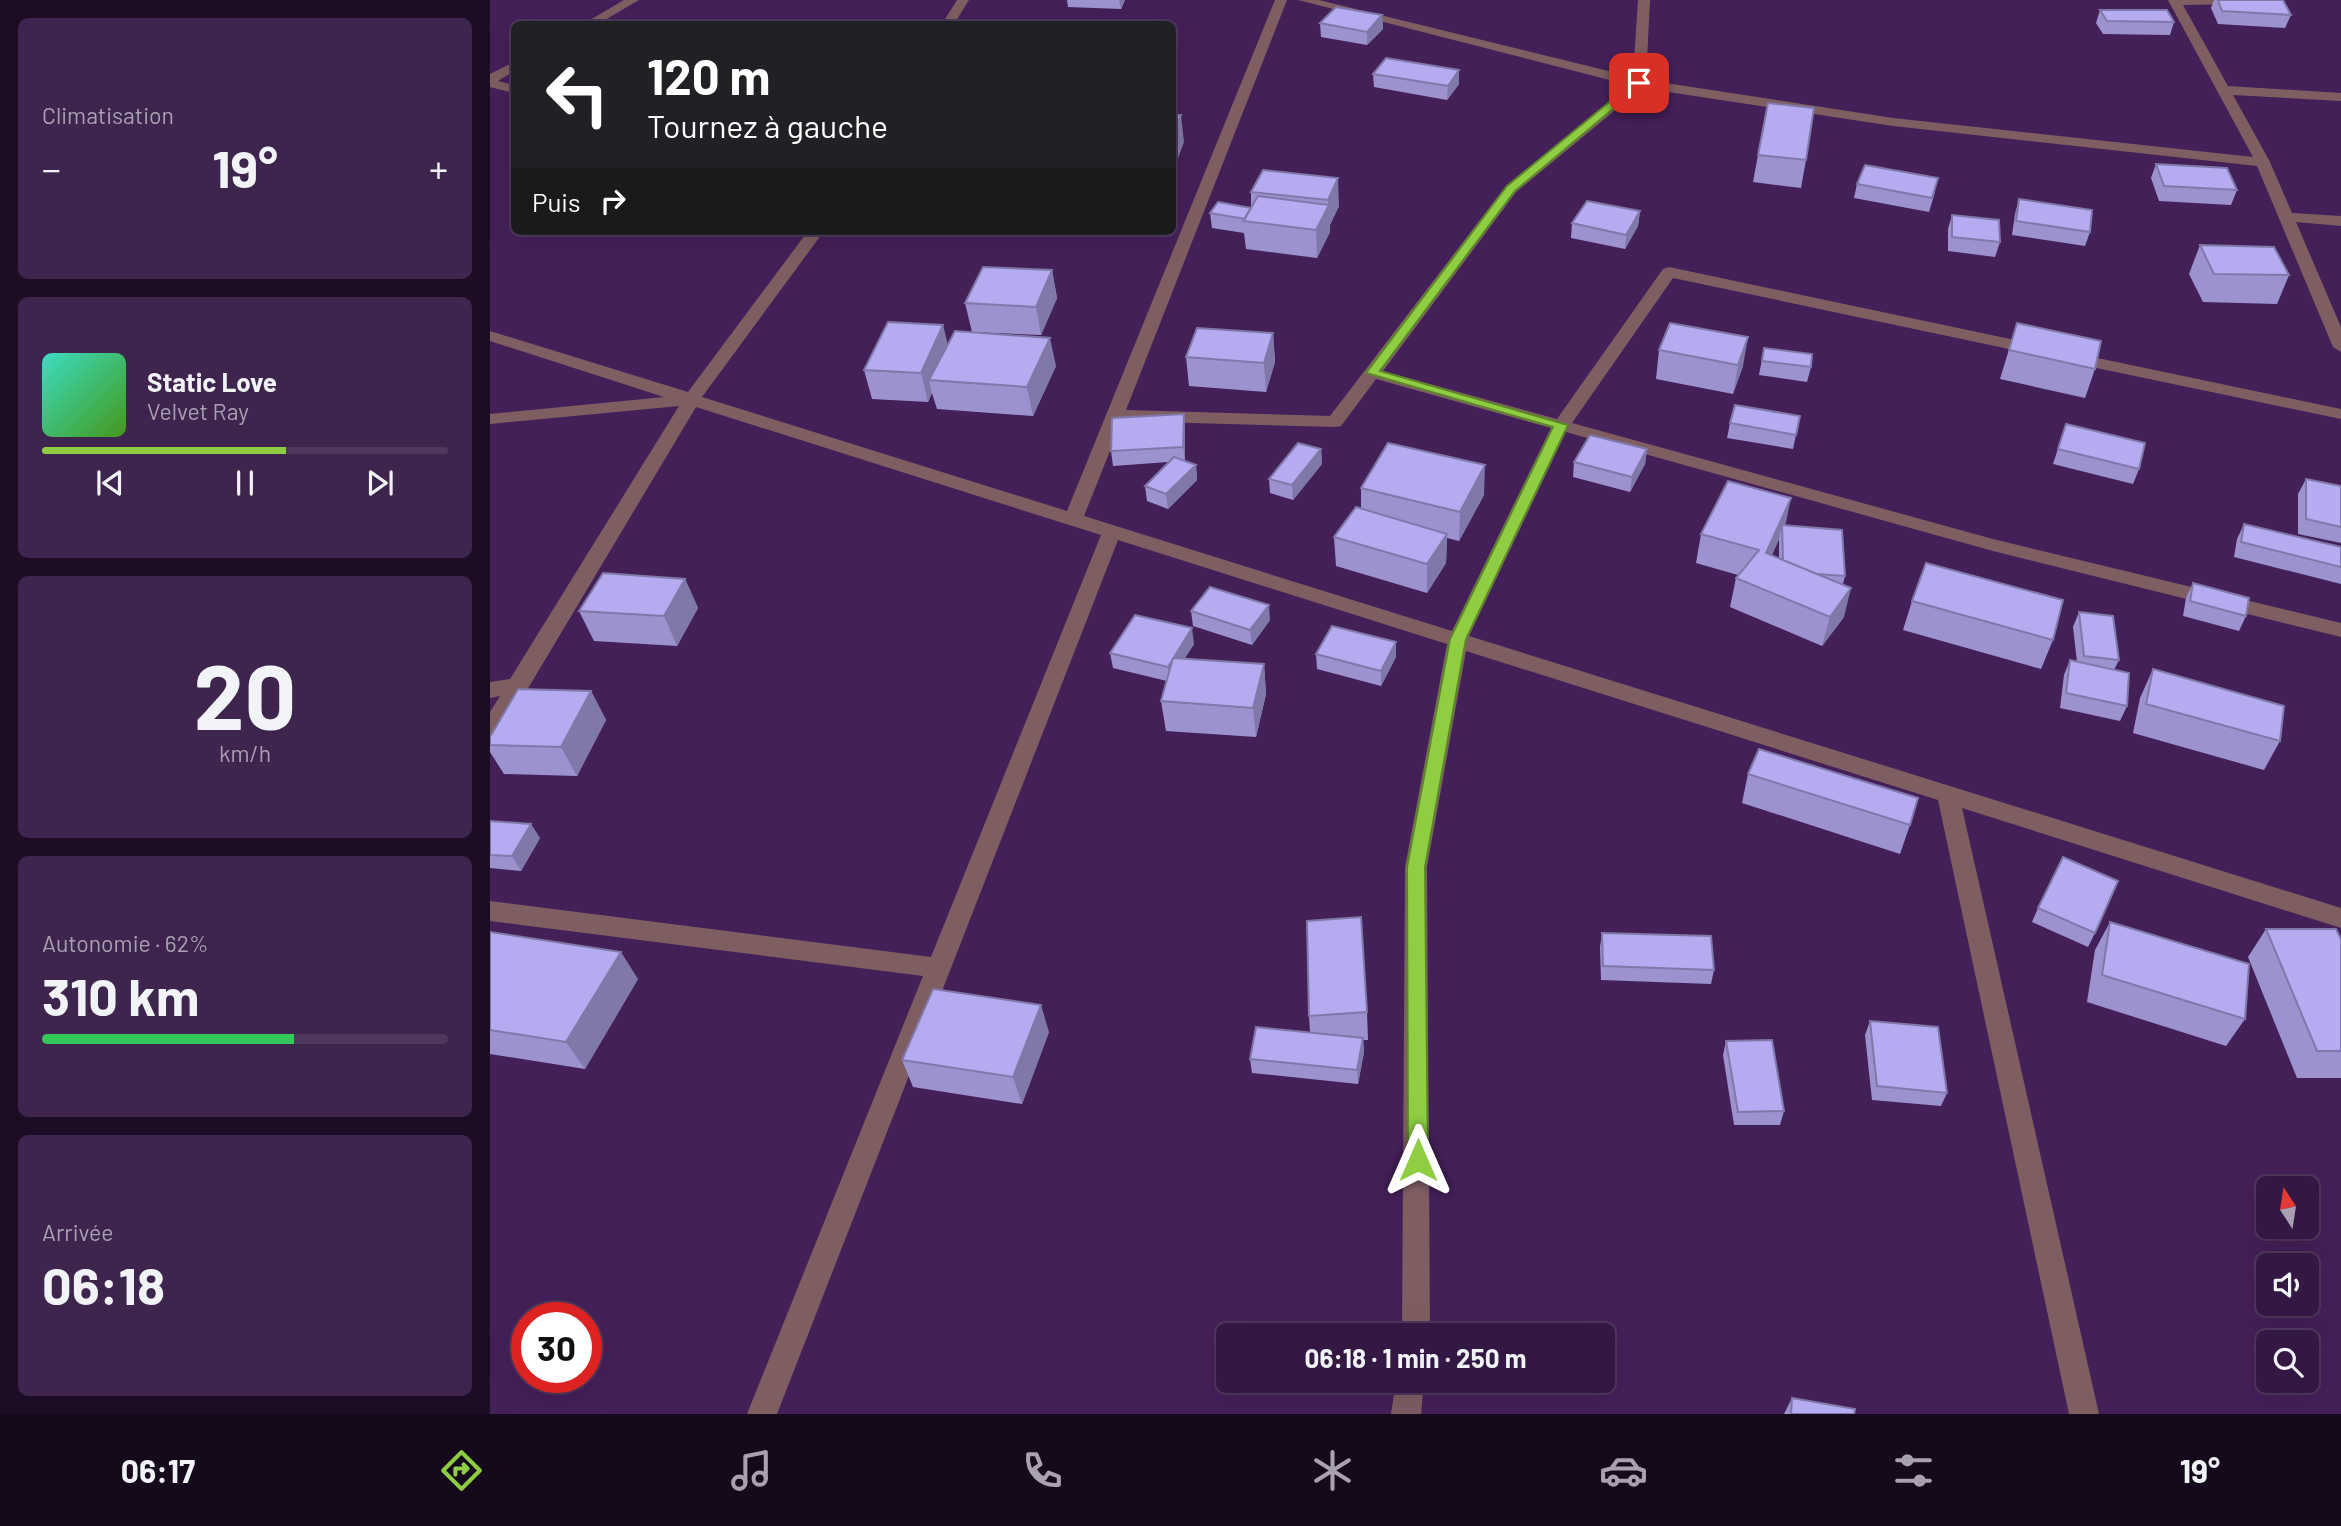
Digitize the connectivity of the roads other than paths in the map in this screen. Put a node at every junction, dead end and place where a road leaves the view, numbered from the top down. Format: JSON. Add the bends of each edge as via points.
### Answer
{"nodes":[{"id":1,"x":633,"y":0,"type":"edge"},
{"id":2,"x":963,"y":0,"type":"edge"},
{"id":3,"x":1281,"y":0,"type":"edge"},
{"id":4,"x":1304,"y":0,"type":"edge"},
{"id":5,"x":1644,"y":0,"type":"edge"},
{"id":6,"x":2236,"y":0,"type":"edge"},
{"id":7,"x":2175,"y":1,"type":"edge"},
{"id":8,"x":594,"y":21,"type":"edge"},
{"id":9,"x":950,"y":21,"type":"edge"},
{"id":10,"x":511,"y":68,"type":"edge"},
{"id":11,"x":490,"y":81,"type":"edge"},
{"id":12,"x":1639,"y":83,"type":"junction"},
{"id":13,"x":511,"y":88,"type":"edge"},
{"id":14,"x":2223,"y":90,"type":"junction"},
{"id":15,"x":2341,"y":97,"type":"edge"},
{"id":16,"x":2263,"y":162,"type":"junction"},
{"id":17,"x":2286,"y":217,"type":"junction"},
{"id":18,"x":2341,"y":221,"type":"edge"},
{"id":19,"x":813,"y":235,"type":"edge"},
{"id":20,"x":490,"y":337,"type":"edge"},
{"id":21,"x":2341,"y":347,"type":"edge"},
{"id":22,"x":1372,"y":373,"type":"junction"},
{"id":23,"x":692,"y":399,"type":"junction"},
{"id":24,"x":2341,"y":414,"type":"edge"},
{"id":25,"x":1115,"y":415,"type":"junction"},
{"id":26,"x":490,"y":419,"type":"edge"},
{"id":27,"x":1561,"y":425,"type":"junction"},
{"id":28,"x":1074,"y":519,"type":"junction"},
{"id":29,"x":1112,"y":530,"type":"junction"},
{"id":30,"x":2341,"y":630,"type":"edge"},
{"id":31,"x":1458,"y":639,"type":"junction"},
{"id":32,"x":520,"y":685,"type":"junction"},
{"id":33,"x":490,"y":690,"type":"edge"},
{"id":34,"x":490,"y":730,"type":"edge"},
{"id":35,"x":1948,"y":794,"type":"junction"},
{"id":36,"x":490,"y":911,"type":"edge"},
{"id":37,"x":2341,"y":918,"type":"edge"},
{"id":38,"x":939,"y":968,"type":"junction"},
{"id":39,"x":1416,"y":1323,"type":"edge"},
{"id":40,"x":1409,"y":1393,"type":"edge"},
{"id":41,"x":762,"y":1414,"type":"edge"},
{"id":42,"x":1406,"y":1414,"type":"edge"},
{"id":43,"x":2084,"y":1414,"type":"edge"}],
"edges":[{"from":1,"to":8,"type":"street"},
{"from":2,"to":9,"type":"street"},
{"from":3,"to":25,"type":"street"},
{"from":4,"to":12,"type":"street"},
{"from":5,"to":12,"type":"street"},
{"from":6,"to":7,"type":"street"},
{"from":7,"to":14,"type":"street"},
{"from":10,"to":11,"type":"street"},
{"from":11,"to":13,"type":"street"},
{"from":12,"to":16,"type":"street","via":[[1893,122]]},
{"from":12,"to":22,"type":"street","via":[[1511,189]]},
{"from":14,"to":15,"type":"street"},
{"from":14,"to":16,"type":"street"},
{"from":16,"to":17,"type":"street"},
{"from":17,"to":18,"type":"street"},
{"from":17,"to":21,"type":"street"},
{"from":19,"to":23,"type":"street"},
{"from":20,"to":23,"type":"street"},
{"from":22,"to":25,"type":"street","via":[[1335,422]]},
{"from":22,"to":27,"type":"street"},
{"from":23,"to":26,"type":"street"},
{"from":23,"to":28,"type":"street"},
{"from":23,"to":32,"type":"street"},
{"from":24,"to":27,"type":"street","via":[[1669,272]]},
{"from":25,"to":28,"type":"street"},
{"from":27,"to":30,"type":"street","via":[[1993,545]]},
{"from":27,"to":31,"type":"street"},
{"from":28,"to":29,"type":"street"},
{"from":29,"to":31,"type":"street"},
{"from":29,"to":38,"type":"street"},
{"from":31,"to":35,"type":"street"},
{"from":31,"to":39,"type":"street","via":[[1416,867]]},
{"from":32,"to":33,"type":"street"},
{"from":32,"to":34,"type":"street"},
{"from":35,"to":37,"type":"street"},
{"from":35,"to":43,"type":"street"},
{"from":36,"to":38,"type":"street"},
{"from":38,"to":41,"type":"street"},
{"from":40,"to":42,"type":"street"}]}
